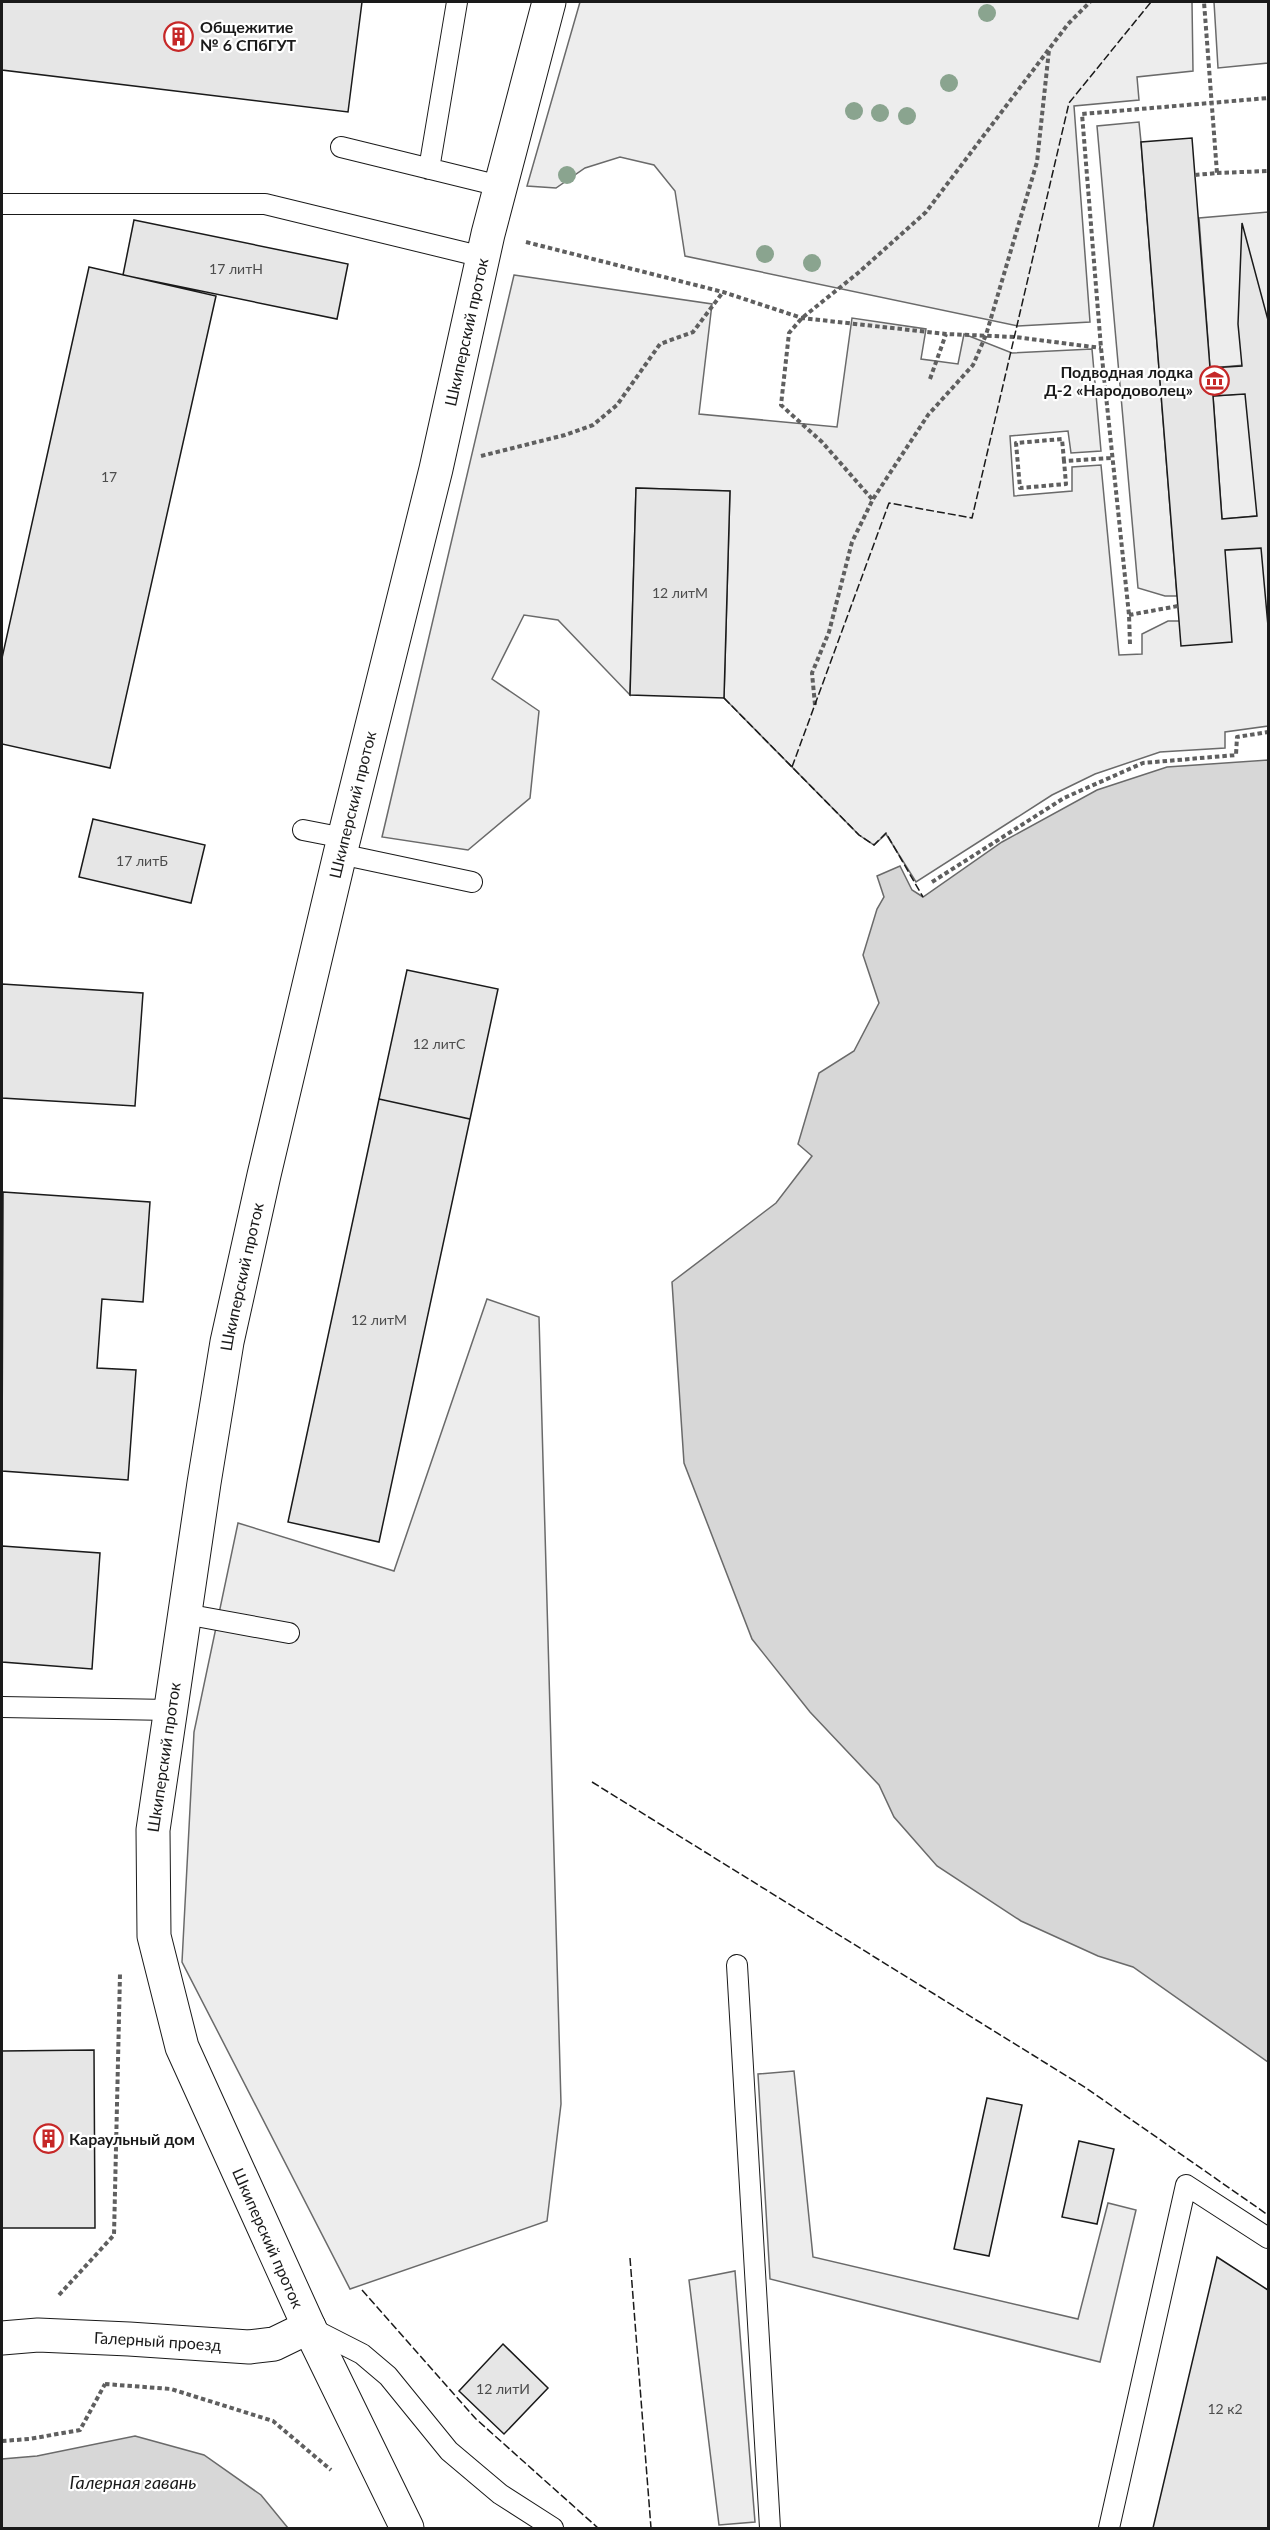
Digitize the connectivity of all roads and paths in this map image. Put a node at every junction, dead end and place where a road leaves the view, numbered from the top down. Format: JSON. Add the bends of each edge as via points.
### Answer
{"nodes":[{"id":1,"x":457,"y":2,"type":"edge"},
{"id":2,"x":549,"y":2,"type":"edge"},
{"id":3,"x":1090,"y":2,"type":"edge"},
{"id":4,"x":1204,"y":2,"type":"edge"},
{"id":5,"x":1049,"y":50,"type":"junction"},
{"id":6,"x":1269,"y":98,"type":"edge"},
{"id":7,"x":1210,"y":103,"type":"junction"},
{"id":8,"x":341,"y":147,"type":"dead end"},
{"id":9,"x":429,"y":169,"type":"junction"},
{"id":10,"x":1269,"y":171,"type":"edge"},
{"id":11,"x":1217,"y":173,"type":"junction"},
{"id":12,"x":1195,"y":175,"type":"dead end"},
{"id":13,"x":500,"y":186,"type":"junction"},
{"id":14,"x":2,"y":204,"type":"edge"},
{"id":15,"x":524,"y":242,"type":"dead end"},
{"id":16,"x":483,"y":257,"type":"junction"},
{"id":17,"x":723,"y":292,"type":"junction"},
{"id":18,"x":802,"y":318,"type":"junction"},
{"id":19,"x":946,"y":334,"type":"junction"},
{"id":20,"x":986,"y":335,"type":"junction"},
{"id":21,"x":1101,"y":348,"type":"junction"},
{"id":22,"x":930,"y":379,"type":"dead end"},
{"id":23,"x":1112,"y":458,"type":"junction"},
{"id":24,"x":1064,"y":461,"type":"junction"},
{"id":25,"x":436,"y":469,"type":"junction"},
{"id":26,"x":873,"y":499,"type":"junction"},
{"id":27,"x":1178,"y":606,"type":"dead end"},
{"id":28,"x":1129,"y":615,"type":"junction"},
{"id":29,"x":1130,"y":644,"type":"dead end"},
{"id":30,"x":815,"y":705,"type":"dead end"},
{"id":31,"x":1269,"y":732,"type":"edge"},
{"id":32,"x":303,"y":830,"type":"dead end"},
{"id":33,"x":342,"y":846,"type":"junction"},
{"id":34,"x":472,"y":882,"type":"dead end"},
{"id":35,"x":932,"y":882,"type":"dead end"},
{"id":36,"x":185,"y":1614,"type":"junction"},
{"id":37,"x":289,"y":1634,"type":"dead end"},
{"id":38,"x":2,"y":1707,"type":"edge"},
{"id":39,"x":170,"y":1710,"type":"junction"},
{"id":40,"x":737,"y":1965,"type":"dead end"},
{"id":41,"x":120,"y":1970,"type":"dead end"},
{"id":42,"x":1269,"y":2238,"type":"edge"},
{"id":43,"x":309,"y":2327,"type":"junction"},
{"id":44,"x":38,"y":2336,"type":"junction"},
{"id":45,"x":2,"y":2338,"type":"edge"},
{"id":46,"x":129,"y":2339,"type":"junction"},
{"id":47,"x":105,"y":2384,"type":"junction"},
{"id":48,"x":2,"y":2441,"type":"edge"},
{"id":49,"x":337,"y":2474,"type":"dead end"},
{"id":50,"x":407,"y":2529,"type":"edge"},
{"id":51,"x":553,"y":2529,"type":"edge"},
{"id":52,"x":770,"y":2529,"type":"edge"},
{"id":53,"x":1109,"y":2529,"type":"edge"}],
"edges":[{"from":1,"to":9,"type":"lane"},
{"from":2,"to":13,"type":"street","name":"Шкиперский проток"},
{"from":3,"to":5,"type":"path"},
{"from":4,"to":7,"type":"path"},
{"from":5,"to":18,"type":"path","via":[[926,212]]},
{"from":5,"to":20,"type":"path","via":[[1037,162]]},
{"from":6,"to":7,"type":"path"},
{"from":7,"to":11,"type":"path"},
{"from":7,"to":21,"type":"path","via":[[1082,114]]},
{"from":8,"to":9,"type":"lane"},
{"from":9,"to":13,"type":"lane"},
{"from":10,"to":11,"type":"path"},
{"from":11,"to":12,"type":"path"},
{"from":13,"to":16,"type":"street","name":"Шкиперский проток"},
{"from":14,"to":16,"type":"lane","via":[[265,204]]},
{"from":15,"to":17,"type":"path"},
{"from":16,"to":25,"type":"street","name":"Шкиперский проток"},
{"from":17,"to":18,"type":"path"},
{"from":17,"to":25,"type":"path","via":[[693,332],[660,344],[617,405],[593,425]]},
{"from":18,"to":19,"type":"path"},
{"from":18,"to":26,"type":"path","via":[[789,333],[781,405],[822,442]]},
{"from":19,"to":20,"type":"path"},
{"from":19,"to":22,"type":"path"},
{"from":20,"to":21,"type":"path"},
{"from":20,"to":26,"type":"path","via":[[973,365],[928,415]]},
{"from":21,"to":23,"type":"path"},
{"from":23,"to":24,"type":"path"},
{"from":23,"to":28,"type":"path"},
{"from":24,"to":24,"type":"path","via":[[1066,484],[1020,488],[1016,443],[1062,439]]},
{"from":25,"to":33,"type":"street","name":"Шкиперский проток"},
{"from":26,"to":30,"type":"path","via":[[852,542],[829,632],[812,673]]},
{"from":27,"to":28,"type":"path"},
{"from":28,"to":29,"type":"path"},
{"from":31,"to":35,"type":"path","via":[[1237,737],[1236,755],[1143,763],[1074,793]]},
{"from":32,"to":33,"type":"lane"},
{"from":33,"to":34,"type":"lane"},
{"from":33,"to":36,"type":"street","name":"Шкиперский проток","via":[[227,1342]]},
{"from":36,"to":37,"type":"lane"},
{"from":36,"to":39,"type":"street","name":"Шкиперский проток"},
{"from":38,"to":39,"type":"lane"},
{"from":39,"to":43,"type":"street","name":"Шкиперский проток","via":[[153,1830],[154,1936],[182,2047]]},
{"from":40,"to":52,"type":"lane"},
{"from":41,"to":44,"type":"path","via":[[114,2235],[46,2310]]},
{"from":42,"to":53,"type":"lane","via":[[1186,2185]]},
{"from":43,"to":46,"type":"street","name":"Галерный проезд","via":[[274,2344],[249,2347]]},
{"from":43,"to":50,"type":"street","name":"Шкиперский проток"},
{"from":43,"to":51,"type":"lane","via":[[362,2354],[388,2376],[449,2451],[500,2494]]},
{"from":44,"to":45,"type":"street","name":"Галерный проезд"},
{"from":44,"to":46,"type":"street","name":"Галерный проезд"},
{"from":46,"to":47,"type":"path"},
{"from":47,"to":48,"type":"path","via":[[80,2430]]},
{"from":47,"to":49,"type":"path","via":[[171,2390],[273,2421]]}]}
